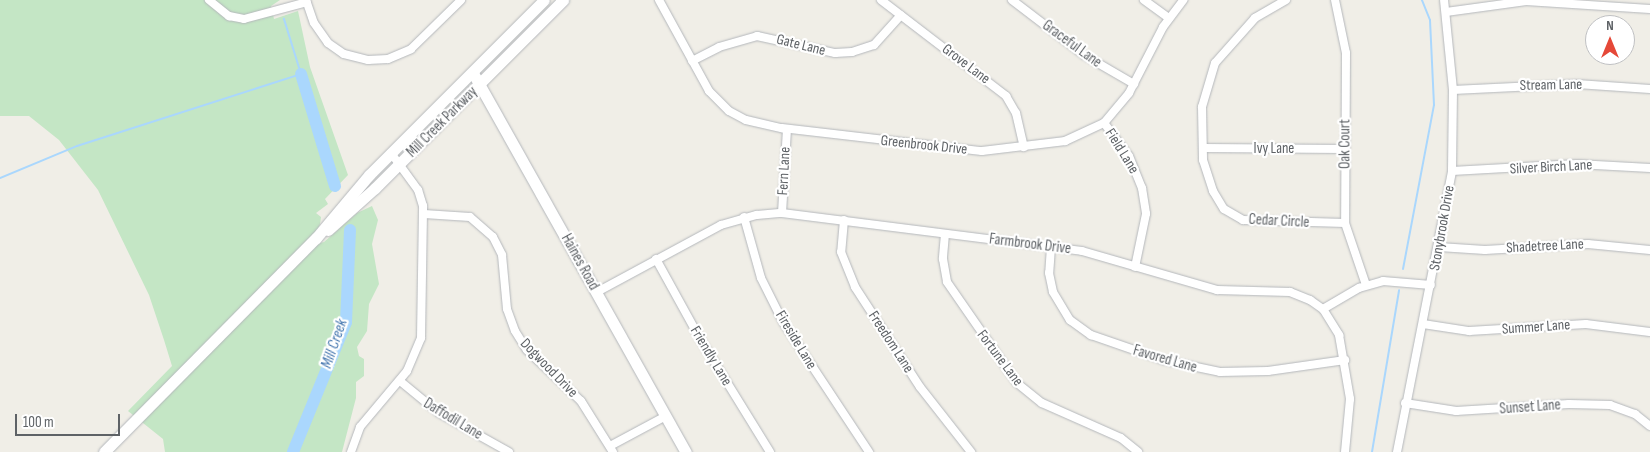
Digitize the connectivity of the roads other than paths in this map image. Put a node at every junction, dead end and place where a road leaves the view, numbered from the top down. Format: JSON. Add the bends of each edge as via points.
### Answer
{"nodes":[{"id":1,"x":209,"y":0,"type":"edge"},
{"id":2,"x":461,"y":0,"type":"edge"},
{"id":3,"x":563,"y":0,"type":"edge"},
{"id":4,"x":659,"y":0,"type":"edge"},
{"id":5,"x":881,"y":0,"type":"edge"},
{"id":6,"x":1012,"y":0,"type":"edge"},
{"id":7,"x":1144,"y":0,"type":"edge"},
{"id":8,"x":1183,"y":0,"type":"edge"},
{"id":9,"x":1286,"y":0,"type":"edge"},
{"id":10,"x":1334,"y":0,"type":"edge"},
{"id":11,"x":1444,"y":0,"type":"edge"},
{"id":12,"x":306,"y":1,"type":"edge"},
{"id":13,"x":541,"y":1,"type":"edge"},
{"id":14,"x":1650,"y":9,"type":"edge"},
{"id":15,"x":1446,"y":12,"type":"junction"},
{"id":16,"x":550,"y":14,"type":"junction"},
{"id":17,"x":901,"y":15,"type":"junction"},
{"id":18,"x":1169,"y":18,"type":"junction"},
{"id":19,"x":692,"y":61,"type":"junction"},
{"id":20,"x":472,"y":72,"type":"junction"},
{"id":21,"x":1134,"y":84,"type":"junction"},
{"id":22,"x":479,"y":85,"type":"junction"},
{"id":23,"x":1650,"y":89,"type":"edge"},
{"id":24,"x":1453,"y":90,"type":"junction"},
{"id":25,"x":1104,"y":123,"type":"junction"},
{"id":26,"x":787,"y":129,"type":"junction"},
{"id":27,"x":1024,"y":147,"type":"junction"},
{"id":28,"x":1203,"y":148,"type":"junction"},
{"id":29,"x":1345,"y":149,"type":"junction"},
{"id":30,"x":391,"y":153,"type":"junction"},
{"id":31,"x":400,"y":164,"type":"junction"},
{"id":32,"x":1650,"y":168,"type":"edge"},
{"id":33,"x":1452,"y":171,"type":"junction"},
{"id":34,"x":782,"y":213,"type":"junction"},
{"id":35,"x":424,"y":214,"type":"junction"},
{"id":36,"x":744,"y":217,"type":"junction"},
{"id":37,"x":844,"y":220,"type":"junction"},
{"id":38,"x":1345,"y":224,"type":"junction"},
{"id":39,"x":945,"y":234,"type":"junction"},
{"id":40,"x":316,"y":238,"type":"junction"},
{"id":41,"x":1051,"y":247,"type":"junction"},
{"id":42,"x":1440,"y":247,"type":"junction"},
{"id":43,"x":1650,"y":250,"type":"edge"},
{"id":44,"x":656,"y":259,"type":"junction"},
{"id":45,"x":1135,"y":267,"type":"junction"},
{"id":46,"x":1366,"y":285,"type":"junction"},
{"id":47,"x":1432,"y":285,"type":"junction"},
{"id":48,"x":597,"y":292,"type":"junction"},
{"id":49,"x":1323,"y":309,"type":"junction"},
{"id":50,"x":1423,"y":324,"type":"junction"},
{"id":51,"x":1650,"y":332,"type":"edge"},
{"id":52,"x":1345,"y":360,"type":"junction"},
{"id":53,"x":400,"y":381,"type":"junction"},
{"id":54,"x":1405,"y":403,"type":"junction"},
{"id":55,"x":666,"y":416,"type":"junction"},
{"id":56,"x":1650,"y":426,"type":"edge"},
{"id":57,"x":611,"y":449,"type":"edge"},
{"id":58,"x":104,"y":452,"type":"edge"},
{"id":59,"x":351,"y":452,"type":"edge"},
{"id":60,"x":509,"y":452,"type":"edge"},
{"id":61,"x":686,"y":452,"type":"edge"},
{"id":62,"x":770,"y":452,"type":"edge"},
{"id":63,"x":869,"y":452,"type":"edge"},
{"id":64,"x":971,"y":452,"type":"edge"},
{"id":65,"x":1138,"y":452,"type":"edge"},
{"id":66,"x":1345,"y":452,"type":"edge"},
{"id":67,"x":1398,"y":452,"type":"edge"}],
"edges":[{"from":1,"to":12,"type":"street","via":[[229,16],[244,19]]},
{"from":2,"to":12,"type":"street","via":[[411,49],[388,59],[368,60],[344,54],[328,43],[314,23]]},
{"from":3,"to":16,"type":"main road","name":"Mill Creek Parkway"},
{"from":4,"to":19,"type":"street","name":"Greenbrook Drive"},
{"from":5,"to":17,"type":"street","name":"Grove Lane"},
{"from":6,"to":21,"type":"street","name":"Graceful Lane","via":[[1084,55]]},
{"from":7,"to":18,"type":"street"},
{"from":8,"to":18,"type":"street","name":"Greenbrook Drive"},
{"from":9,"to":28,"type":"street","name":"Cedar Circle","via":[[1255,18],[1215,63],[1202,107]]},
{"from":10,"to":29,"type":"street","name":"Oak Court","via":[[1346,54]]},
{"from":11,"to":15,"type":"street","name":"Stonybrook Drive"},
{"from":13,"to":16,"type":"street"},
{"from":13,"to":20,"type":"main road","name":"Mill Creek Parkway"},
{"from":14,"to":15,"type":"street","via":[[1526,1]]},
{"from":15,"to":24,"type":"street","name":"Stonybrook Drive"},
{"from":16,"to":22,"type":"main road","name":"Mill Creek Parkway"},
{"from":17,"to":19,"type":"street","name":"Gate Lane","via":[[874,44],[852,52],[835,53],[757,36],[719,47]]},
{"from":17,"to":27,"type":"street","name":"Grove Lane","via":[[1006,96],[1016,113]]},
{"from":18,"to":21,"type":"street","name":"Greenbrook Drive"},
{"from":19,"to":26,"type":"street","name":"Greenbrook Drive","via":[[709,91],[729,111],[746,120]]},
{"from":20,"to":22,"type":"main road","name":"Haines Road"},
{"from":20,"to":30,"type":"main road","name":"Mill Creek Parkway"},
{"from":21,"to":25,"type":"street","name":"Greenbrook Drive"},
{"from":22,"to":31,"type":"main road","name":"Mill Creek Parkway"},
{"from":22,"to":48,"type":"main road","name":"Haines Road"},
{"from":23,"to":24,"type":"street","name":"Stream Lane","via":[[1577,84]]},
{"from":24,"to":33,"type":"street","name":"Stonybrook Drive"},
{"from":25,"to":27,"type":"street","name":"Greenbrook Drive","via":[[1065,141]]},
{"from":25,"to":45,"type":"street","name":"Field Lane","via":[[1131,160],[1142,188],[1146,214]]},
{"from":26,"to":27,"type":"street","name":"Greenbrook Drive","via":[[957,150]]},
{"from":26,"to":34,"type":"street","name":"Fern Lane"},
{"from":28,"to":29,"type":"street","name":"Ivy Lane"},
{"from":28,"to":38,"type":"street","name":"Cedar Circle","via":[[1203,160],[1214,191],[1224,209],[1243,220]]},
{"from":29,"to":38,"type":"street","name":"Oak Court"},
{"from":30,"to":31,"type":"street"},
{"from":30,"to":40,"type":"main road","name":"Mill Creek Parkway"},
{"from":31,"to":35,"type":"street","via":[[418,190]]},
{"from":31,"to":40,"type":"main road","name":"Mill Creek Parkway","via":[[334,226]]},
{"from":32,"to":33,"type":"street","name":"Silver Birch Lane","via":[[1576,164]]},
{"from":33,"to":42,"type":"street","name":"Stonybrook Drive"},
{"from":34,"to":36,"type":"street","name":"Farmbrook Drive"},
{"from":34,"to":37,"type":"street","name":"Farmbrook Drive"},
{"from":35,"to":53,"type":"street","via":[[421,338],[413,361]]},
{"from":35,"to":57,"type":"street","name":"Dogwood Drive","via":[[470,217],[493,237],[502,255],[507,309],[515,331],[527,350],[581,400]]},
{"from":36,"to":44,"type":"street","name":"Farmbrook Drive","via":[[707,231]]},
{"from":36,"to":63,"type":"street","name":"Fireside Lane","via":[[762,278],[783,322]]},
{"from":37,"to":39,"type":"street","name":"Farmbrook Drive"},
{"from":37,"to":64,"type":"street","name":"Freedom Lane","via":[[841,252],[851,279],[920,387]]},
{"from":38,"to":46,"type":"street","name":"Oak Court"},
{"from":39,"to":41,"type":"street","name":"Farmbrook Drive"},
{"from":39,"to":65,"type":"street","name":"Fortune Lane","via":[[946,282],[1016,383],[1042,403],[1121,438]]},
{"from":40,"to":58,"type":"main road","name":"Mill Creek Parkway"},
{"from":41,"to":45,"type":"street","name":"Farmbrook Drive","via":[[1094,253]]},
{"from":41,"to":52,"type":"street","name":"Favored Lane","via":[[1049,273],[1053,292],[1070,320],[1091,335],[1163,360],[1220,372],[1268,371]]},
{"from":42,"to":43,"type":"street","name":"Shadetree Lane","via":[[1485,250],[1588,244]]},
{"from":42,"to":47,"type":"street","name":"Stonybrook Drive"},
{"from":44,"to":48,"type":"street","name":"Farmbrook Drive"},
{"from":44,"to":62,"type":"street","name":"Friendly Lane"},
{"from":45,"to":49,"type":"street","name":"Farmbrook Drive","via":[[1217,290],[1290,292]]},
{"from":46,"to":47,"type":"street","via":[[1395,280]]},
{"from":46,"to":49,"type":"street"},
{"from":47,"to":50,"type":"street","name":"Stonybrook Drive"},
{"from":48,"to":55,"type":"main road","name":"Haines Road"},
{"from":49,"to":52,"type":"street","name":"Farmbrook Drive","via":[[1339,335]]},
{"from":50,"to":51,"type":"street","name":"Summer Lane","via":[[1469,331],[1586,324]]},
{"from":50,"to":54,"type":"street","name":"Stonybrook Drive"},
{"from":52,"to":66,"type":"street","name":"Farmbrook Drive","via":[[1350,414]]},
{"from":53,"to":59,"type":"street","via":[[360,428]]},
{"from":53,"to":60,"type":"street","name":"Daffodil Lane","via":[[439,413]]},
{"from":54,"to":56,"type":"street","name":"Sunset Lane","via":[[1456,411],[1569,404],[1610,405],[1635,414]]},
{"from":54,"to":67,"type":"street","name":"Stonybrook Drive"},
{"from":55,"to":57,"type":"street"},
{"from":55,"to":61,"type":"main road","name":"Haines Road"}]}
